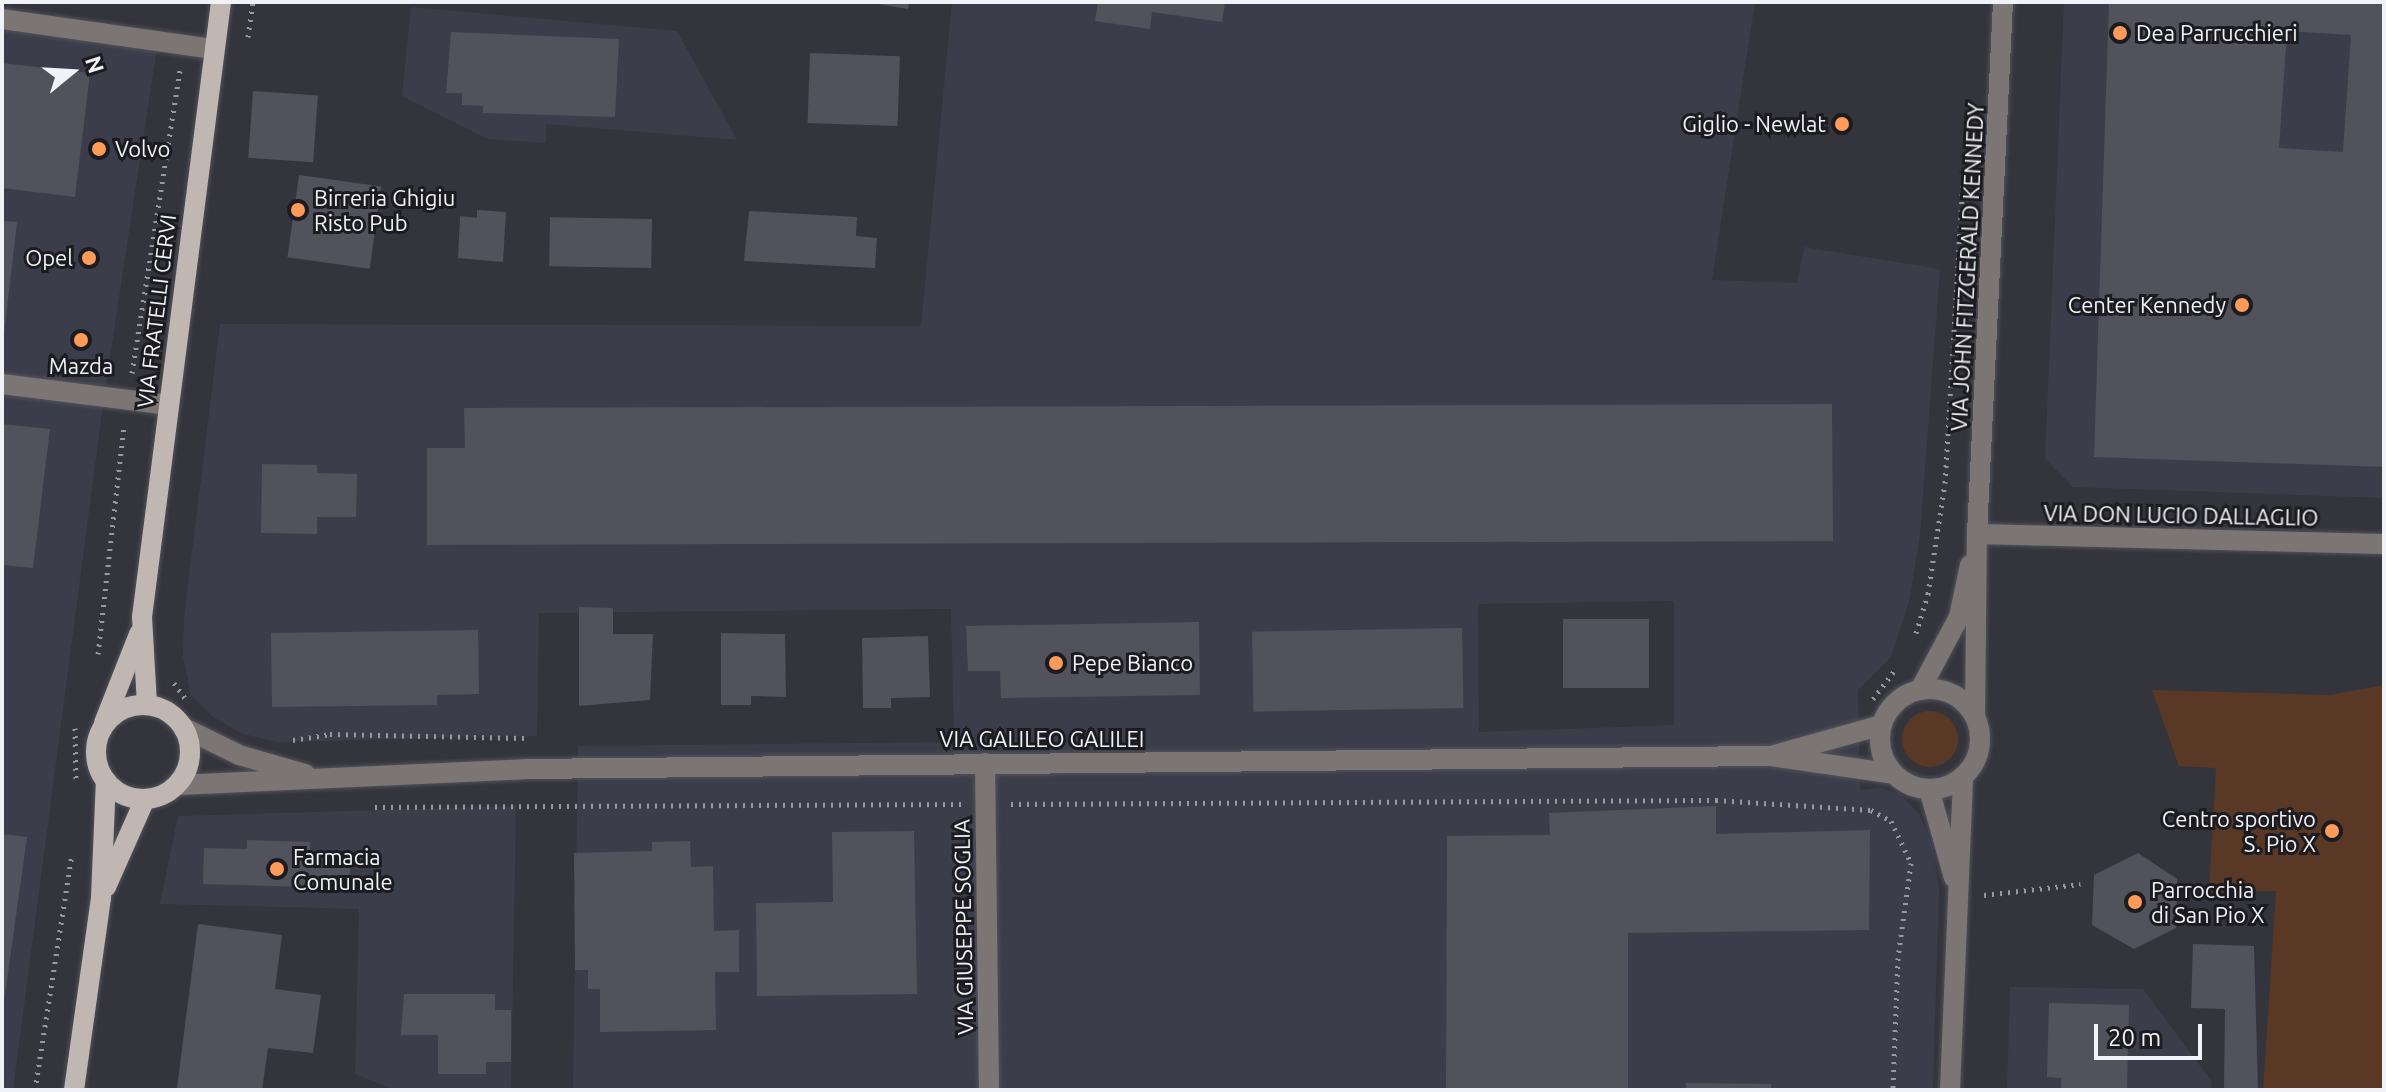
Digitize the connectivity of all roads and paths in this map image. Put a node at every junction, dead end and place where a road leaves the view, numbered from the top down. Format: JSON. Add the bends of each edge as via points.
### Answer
{"nodes":[{"id":1,"x":221,"y":2,"type":"edge"},
{"id":2,"x":253,"y":2,"type":"edge"},
{"id":3,"x":2003,"y":2,"type":"edge"},
{"id":4,"x":2,"y":19,"type":"edge"},
{"id":5,"x":247,"y":41,"type":"dead end"},
{"id":6,"x":184,"y":46,"type":"junction"},
{"id":7,"x":213,"y":49,"type":"junction"},
{"id":8,"x":1963,"y":177,"type":"dead end"},
{"id":9,"x":2,"y":384,"type":"edge"},
{"id":10,"x":128,"y":400,"type":"junction"},
{"id":11,"x":168,"y":405,"type":"junction"},
{"id":12,"x":1977,"y":534,"type":"junction"},
{"id":13,"x":2384,"y":544,"type":"edge"},
{"id":14,"x":141,"y":626,"type":"junction"},
{"id":15,"x":1912,"y":648,"type":"dead end"},
{"id":16,"x":1904,"y":658,"type":"dead end"},
{"id":17,"x":98,"y":659,"type":"dead end"},
{"id":18,"x":169,"y":673,"type":"dead end"},
{"id":19,"x":1920,"y":690,"type":"junction"},
{"id":20,"x":147,"y":704,"type":"junction"},
{"id":21,"x":1867,"y":706,"type":"dead end"},
{"id":22,"x":82,"y":715,"type":"dead end"},
{"id":23,"x":1975,"y":716,"type":"junction"},
{"id":24,"x":190,"y":720,"type":"junction"},
{"id":25,"x":104,"y":724,"type":"junction"},
{"id":26,"x":1882,"y":725,"type":"junction"},
{"id":27,"x":1771,"y":756,"type":"junction"},
{"id":28,"x":985,"y":763,"type":"junction"},
{"id":29,"x":1820,"y":763,"type":"junction"},
{"id":30,"x":1894,"y":774,"type":"junction"},
{"id":31,"x":313,"y":776,"type":"junction"},
{"id":32,"x":1963,"y":776,"type":"junction"},
{"id":33,"x":106,"y":781,"type":"junction"},
{"id":34,"x":178,"y":785,"type":"junction"},
{"id":35,"x":1929,"y":789,"type":"junction"},
{"id":36,"x":78,"y":797,"type":"dead end"},
{"id":37,"x":145,"y":799,"type":"junction"},
{"id":38,"x":986,"y":804,"type":"junction"},
{"id":39,"x":1821,"y":806,"type":"junction"},
{"id":40,"x":361,"y":807,"type":"dead end"},
{"id":41,"x":74,"y":840,"type":"dead end"},
{"id":42,"x":2080,"y":884,"type":"dead end"},
{"id":43,"x":101,"y":898,"type":"junction"},
{"id":44,"x":1959,"y":898,"type":"junction"},
{"id":45,"x":35,"y":1090,"type":"edge"},
{"id":46,"x":74,"y":1090,"type":"edge"},
{"id":47,"x":989,"y":1090,"type":"edge"},
{"id":48,"x":1893,"y":1090,"type":"edge"},
{"id":49,"x":1950,"y":1090,"type":"edge"}],
"edges":[{"from":1,"to":7,"type":"main road","name":"VIA FRATELLI CERVI"},
{"from":2,"to":5,"type":"path"},
{"from":3,"to":12,"type":"street","name":"VIA JOHN FITZGERALD KENNEDY"},
{"from":4,"to":6,"type":"street"},
{"from":6,"to":7,"type":"street"},
{"from":6,"to":10,"type":"path"},
{"from":7,"to":11,"type":"main road","name":"VIA FRATELLI CERVI"},
{"from":8,"to":15,"type":"path","via":[[1945,483],[1928,594]]},
{"from":9,"to":10,"type":"street"},
{"from":10,"to":11,"type":"street"},
{"from":10,"to":17,"type":"path"},
{"from":11,"to":14,"type":"main road","name":"VIA FRATELLI CERVI"},
{"from":12,"to":13,"type":"street","name":"VIA DON LUCIO DALLAGLIO"},
{"from":12,"to":19,"type":"street","name":"VIA JOHN FITZGERALD KENNEDY","via":[[1959,617]]},
{"from":12,"to":23,"type":"street","name":"VIA JOHN FITZGERALD KENNEDY"},
{"from":14,"to":20,"type":"main road","name":"VIA FRATELLI CERVI"},
{"from":14,"to":25,"type":"main road","name":"VIA FRATELLI CERVI"},
{"from":16,"to":21,"type":"path"},
{"from":18,"to":24,"type":"path"},
{"from":19,"to":23,"type":"street","via":[[1952,694]]},
{"from":19,"to":26,"type":"street","name":"VIA JOHN FITZGERALD KENNEDY","via":[[1896,702]]},
{"from":20,"to":24,"type":"main road"},
{"from":20,"to":25,"type":"main road","via":[[129,706]]},
{"from":22,"to":36,"type":"path","via":[[72,749]]},
{"from":23,"to":32,"type":"street","name":"VIA JOHN FITZGERALD KENNEDY","via":[[1979,748]]},
{"from":24,"to":31,"type":"street","name":"VIA GALILEO GALILEI","via":[[239,755]]},
{"from":24,"to":34,"type":"main road","via":[[191,757]]},
{"from":25,"to":33,"type":"main road","via":[[95,754]]},
{"from":26,"to":27,"type":"street","name":"VIA GALILEO GALILEI"},
{"from":26,"to":30,"type":"street","via":[[1880,743]]},
{"from":27,"to":28,"type":"street","name":"VIA GALILEO GALILEI"},
{"from":27,"to":29,"type":"street","name":"VIA GALILEO GALILEI"},
{"from":28,"to":31,"type":"street","name":"VIA GALILEO GALILEI"},
{"from":28,"to":38,"type":"street","name":"VIA GIUSEPPE SOGLIA"},
{"from":29,"to":30,"type":"street","name":"VIA GALILEO GALILEI"},
{"from":29,"to":39,"type":"path"},
{"from":30,"to":35,"type":"street"},
{"from":31,"to":34,"type":"street","name":"VIA GALILEO GALILEI","via":[[236,786]]},
{"from":32,"to":35,"type":"street"},
{"from":32,"to":44,"type":"street","name":"VIA JOHN FITZGERALD KENNEDY"},
{"from":33,"to":37,"type":"main road","via":[[127,797]]},
{"from":33,"to":43,"type":"main road"},
{"from":34,"to":37,"type":"main road"},
{"from":35,"to":44,"type":"street","name":"VIA JOHN FITZGERALD KENNEDY"},
{"from":37,"to":43,"type":"main road"},
{"from":38,"to":39,"type":"path","via":[[1716,800]]},
{"from":38,"to":40,"type":"path"},
{"from":38,"to":47,"type":"street","name":"VIA GIUSEPPE SOGLIA"},
{"from":39,"to":48,"type":"path","via":[[1871,810],[1891,821],[1911,863],[1898,958]]},
{"from":41,"to":45,"type":"path"},
{"from":42,"to":44,"type":"path"},
{"from":43,"to":46,"type":"main road"},
{"from":44,"to":49,"type":"street","name":"VIA JOHN FITZGERALD KENNEDY"}]}
